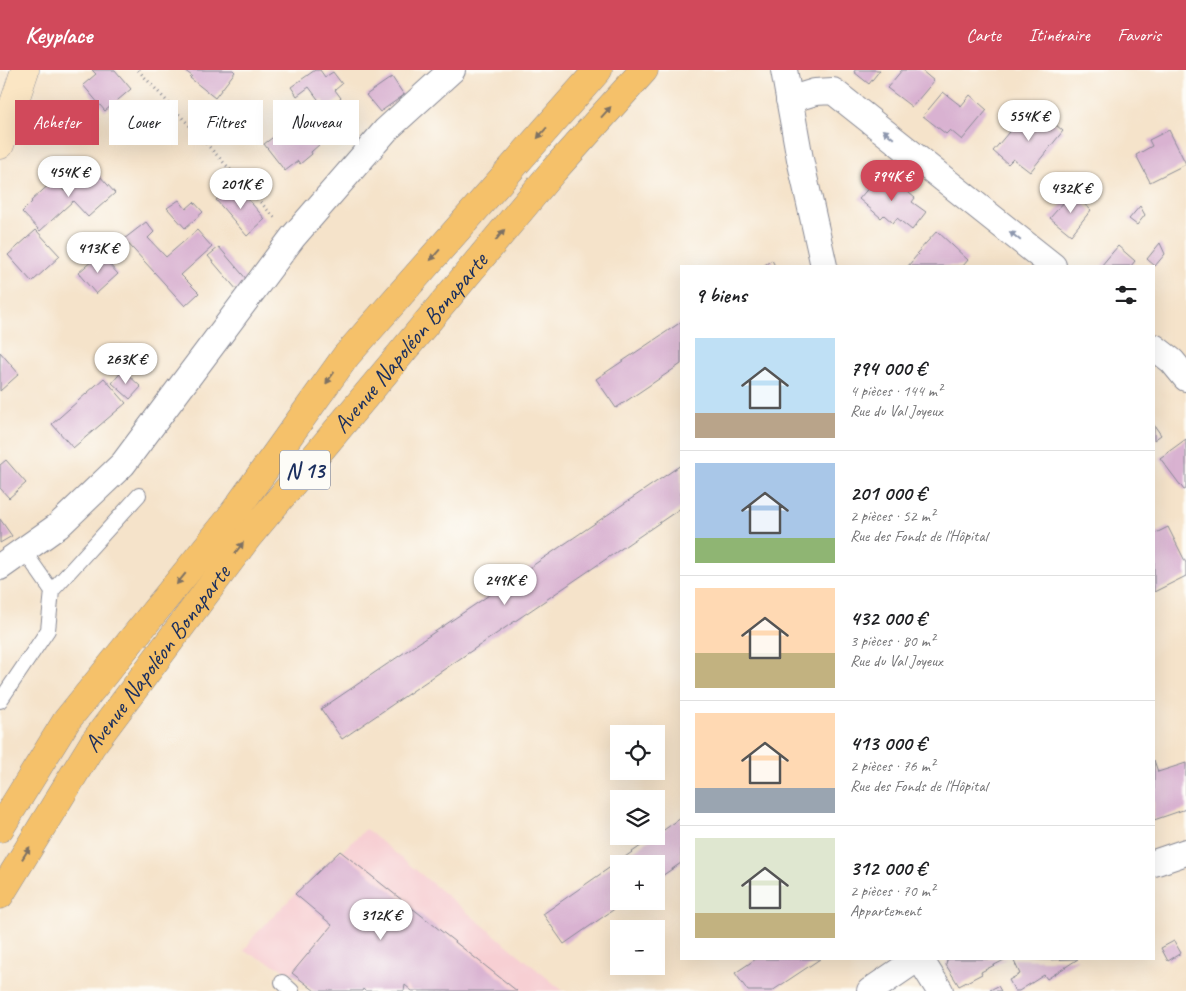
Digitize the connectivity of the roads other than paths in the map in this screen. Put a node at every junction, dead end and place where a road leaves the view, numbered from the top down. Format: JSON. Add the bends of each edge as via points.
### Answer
{"nodes":[{"id":1,"x":25,"y":70,"type":"edge"},
{"id":2,"x":452,"y":70,"type":"edge"},
{"id":3,"x":598,"y":70,"type":"edge"},
{"id":4,"x":644,"y":70,"type":"edge"},
{"id":5,"x":784,"y":70,"type":"edge"},
{"id":6,"x":789,"y":100,"type":"junction"},
{"id":7,"x":0,"y":145,"type":"edge"},
{"id":8,"x":824,"y":265,"type":"edge"},
{"id":9,"x":1052,"y":265,"type":"edge"},
{"id":10,"x":1155,"y":348,"type":"edge"},
{"id":11,"x":1186,"y":378,"type":"edge"},
{"id":12,"x":139,"y":495,"type":"dead end"},
{"id":13,"x":24,"y":551,"type":"junction"},
{"id":14,"x":0,"y":568,"type":"edge"},
{"id":15,"x":52,"y":591,"type":"junction"},
{"id":16,"x":0,"y":701,"type":"edge"},
{"id":17,"x":0,"y":828,"type":"edge"},
{"id":18,"x":1186,"y":852,"type":"edge"},
{"id":19,"x":1155,"y":863,"type":"edge"},
{"id":20,"x":0,"y":895,"type":"edge"},
{"id":21,"x":916,"y":960,"type":"edge"},
{"id":22,"x":919,"y":960,"type":"edge"},
{"id":23,"x":870,"y":991,"type":"edge"},
{"id":24,"x":940,"y":991,"type":"edge"}],
"edges":[{"from":1,"to":7,"type":"main road"},
{"from":2,"to":13,"type":"street","via":[[386,130],[294,237],[123,464],[58,526]]},
{"from":3,"to":17,"type":"main road","name":"Avenue Napoléon Bonaparte","number":"N 13","one_way":true,"via":[[346,356],[228,522],[67,720]]},
{"from":20,"to":4,"type":"main road","name":"Avenue Napoléon Bonaparte","number":"N 13","one_way":true,"via":[[92,745],[247,538],[554,170]]},
{"from":5,"to":6,"type":"street"},
{"from":6,"to":8,"type":"street"},
{"from":9,"to":6,"type":"street","one_way":true,"via":[[833,91],[815,92]]},
{"from":10,"to":11,"type":"street"},
{"from":12,"to":15,"type":"lane"},
{"from":13,"to":14,"type":"street"},
{"from":13,"to":15,"type":"lane"},
{"from":15,"to":16,"type":"lane","via":[[48,630]]},
{"from":18,"to":19,"type":"street"},
{"from":21,"to":23,"type":"street"},
{"from":22,"to":24,"type":"street"}]}
